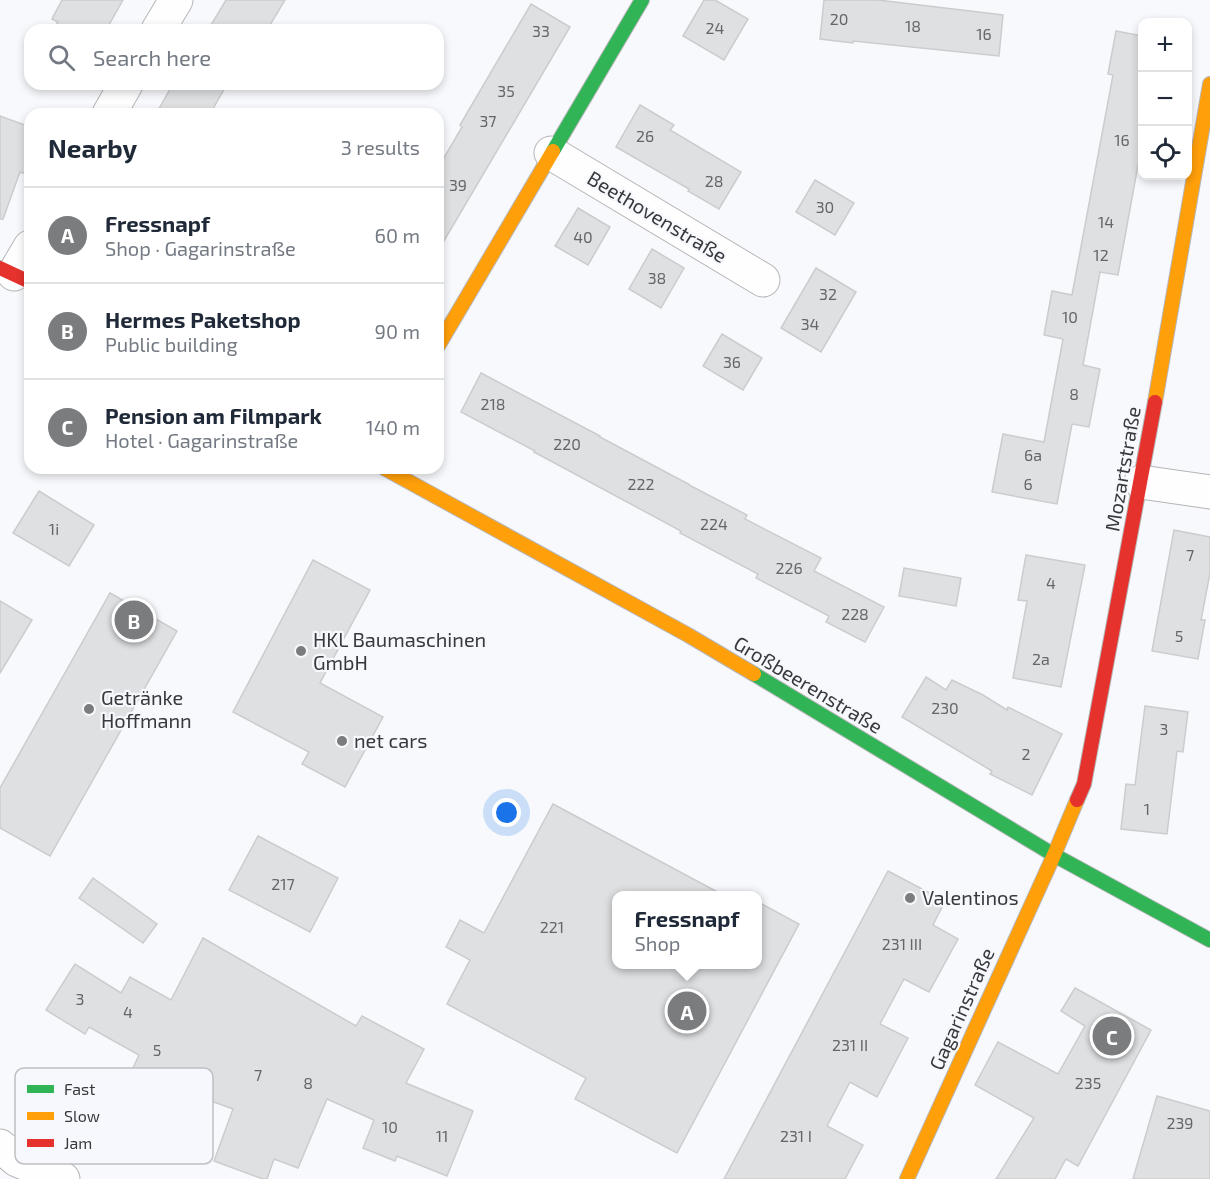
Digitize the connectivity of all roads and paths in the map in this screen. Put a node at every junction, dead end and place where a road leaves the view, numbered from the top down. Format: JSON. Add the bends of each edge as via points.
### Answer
{"nodes":[{"id":1,"x":176,"y":0,"type":"edge"},
{"id":2,"x":642,"y":0,"type":"edge"},
{"id":3,"x":162,"y":24,"type":"edge"},
{"id":4,"x":1210,"y":84,"type":"edge"},
{"id":5,"x":123,"y":90,"type":"edge"},
{"id":6,"x":112,"y":108,"type":"edge"},
{"id":7,"x":551,"y":153,"type":"junction"},
{"id":8,"x":763,"y":280,"type":"dead end"},
{"id":9,"x":444,"y":336,"type":"edge"},
{"id":10,"x":395,"y":474,"type":"edge"},
{"id":11,"x":1141,"y":482,"type":"junction"},
{"id":12,"x":1210,"y":492,"type":"edge"},
{"id":13,"x":1054,"y":855,"type":"junction"},
{"id":14,"x":1210,"y":940,"type":"edge"},
{"id":15,"x":0,"y":1146,"type":"edge"},
{"id":16,"x":15,"y":1158,"type":"edge"},
{"id":17,"x":27,"y":1164,"type":"edge"},
{"id":18,"x":63,"y":1179,"type":"edge"},
{"id":19,"x":907,"y":1179,"type":"edge"}],
"edges":[{"from":1,"to":3,"type":"street"},
{"from":2,"to":7,"type":"street"},
{"from":4,"to":11,"type":"street","name":"Mozartstraße"},
{"from":5,"to":6,"type":"street"},
{"from":7,"to":8,"type":"street","name":"Beethovenstraße"},
{"from":7,"to":9,"type":"street"},
{"from":10,"to":13,"type":"street","name":"Großbeerenstraße","via":[[688,635]]},
{"from":11,"to":12,"type":"street"},
{"from":11,"to":13,"type":"street","name":"Mozartstraße","via":[[1084,784]]},
{"from":13,"to":14,"type":"street","name":"Großbeerenstraße"},
{"from":13,"to":19,"type":"street","name":"Gagarinstraße"},
{"from":15,"to":16,"type":"street"},
{"from":17,"to":18,"type":"street"}]}
